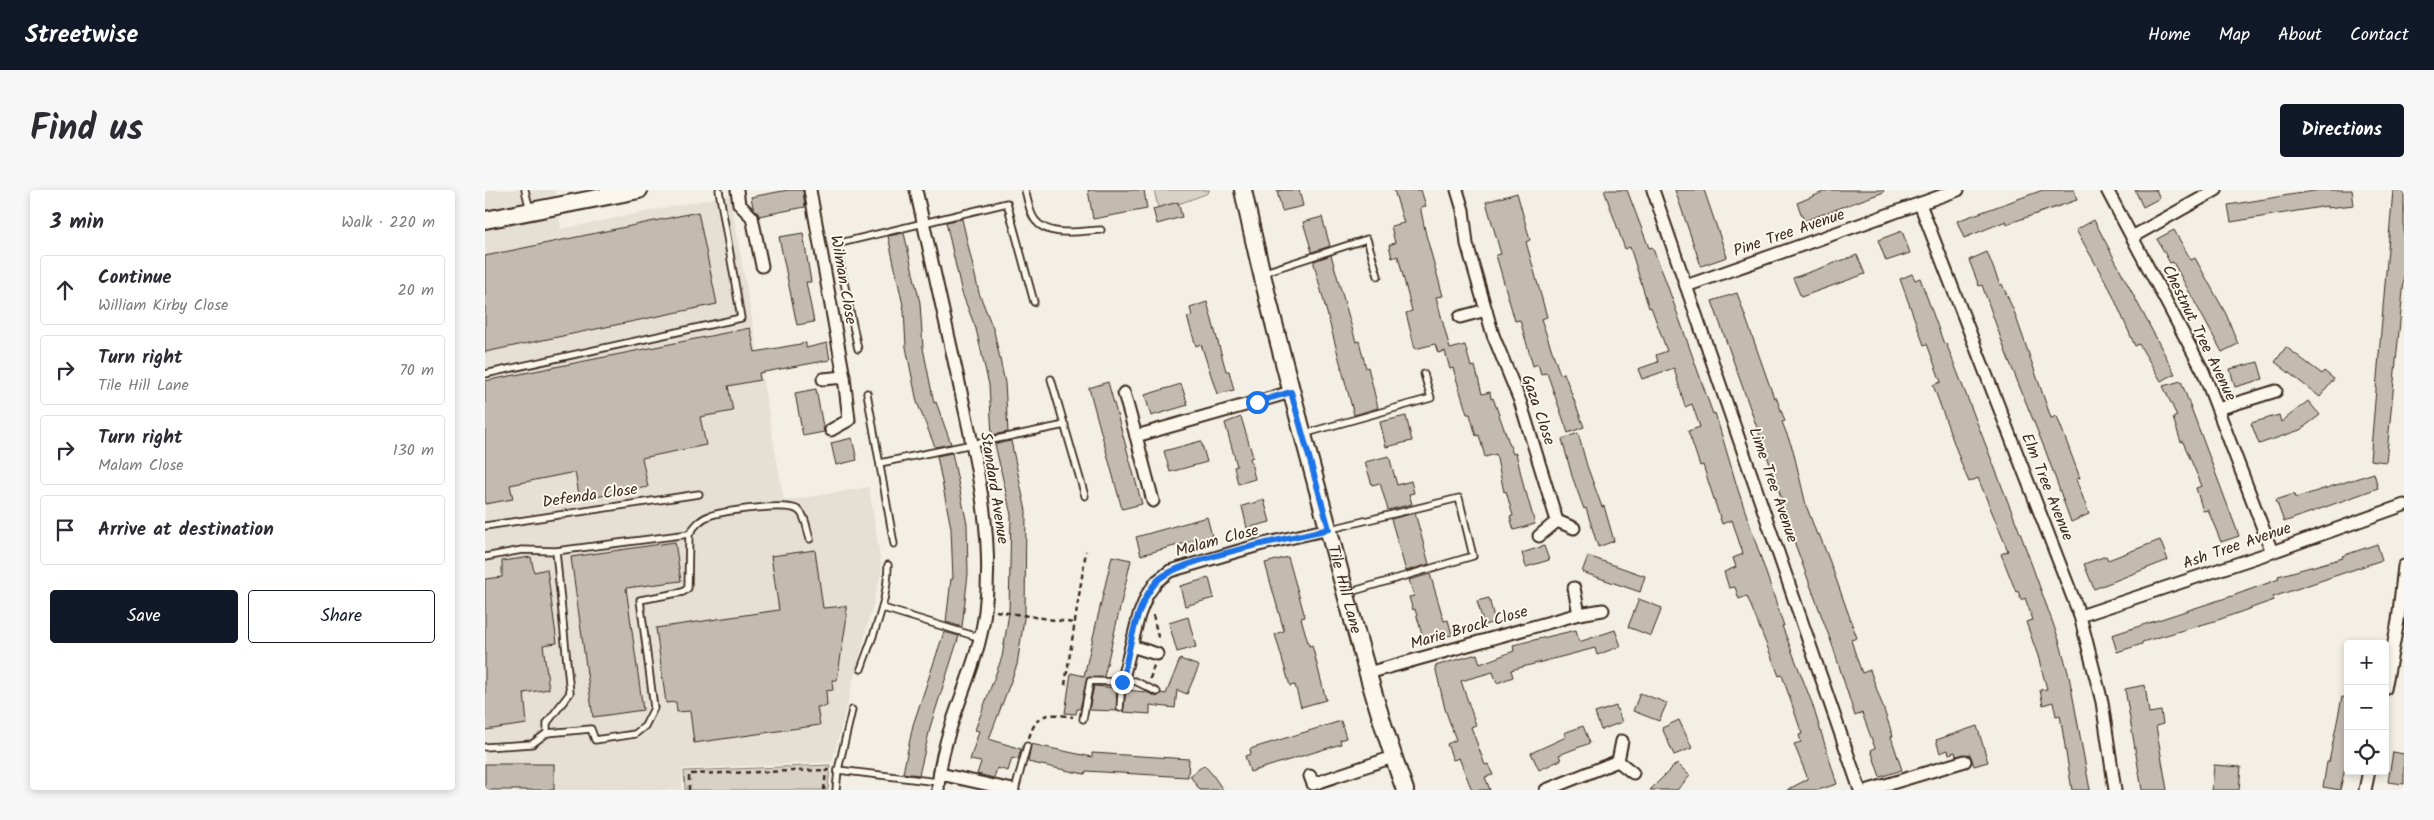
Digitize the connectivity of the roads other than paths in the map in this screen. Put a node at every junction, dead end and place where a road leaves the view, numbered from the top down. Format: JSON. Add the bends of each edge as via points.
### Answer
{"nodes":[{"id":1,"x":525,"y":190,"type":"edge"},
{"id":2,"x":639,"y":190,"type":"edge"},
{"id":3,"x":719,"y":190,"type":"edge"},
{"id":4,"x":737,"y":190,"type":"edge"},
{"id":5,"x":810,"y":190,"type":"edge"},
{"id":6,"x":916,"y":190,"type":"edge"},
{"id":7,"x":1025,"y":190,"type":"edge"},
{"id":8,"x":1243,"y":190,"type":"edge"},
{"id":9,"x":1457,"y":190,"type":"edge"},
{"id":10,"x":1653,"y":190,"type":"edge"},
{"id":11,"x":1958,"y":190,"type":"edge"},
{"id":12,"x":2107,"y":190,"type":"edge"},
{"id":13,"x":2217,"y":190,"type":"edge"},
{"id":14,"x":1920,"y":204,"type":"junction"},
{"id":15,"x":531,"y":211,"type":"junction"},
{"id":16,"x":485,"y":220,"type":"edge"},
{"id":17,"x":923,"y":222,"type":"junction"},
{"id":18,"x":1101,"y":230,"type":"dead end"},
{"id":19,"x":2132,"y":237,"type":"junction"},
{"id":20,"x":762,"y":266,"type":"dead end"},
{"id":21,"x":1260,"y":274,"type":"junction"},
{"id":22,"x":1378,"y":276,"type":"dead end"},
{"id":23,"x":1687,"y":286,"type":"junction"},
{"id":24,"x":1034,"y":302,"type":"dead end"},
{"id":25,"x":1485,"y":310,"type":"junction"},
{"id":26,"x":1459,"y":317,"type":"dead end"},
{"id":27,"x":858,"y":349,"type":"dead end"},
{"id":28,"x":485,"y":374,"type":"edge"},
{"id":29,"x":1424,"y":374,"type":"dead end"},
{"id":30,"x":844,"y":377,"type":"junction"},
{"id":31,"x":823,"y":378,"type":"dead end"},
{"id":32,"x":1051,"y":379,"type":"dead end"},
{"id":33,"x":2276,"y":391,"type":"dead end"},
{"id":34,"x":1291,"y":392,"type":"junction"},
{"id":35,"x":867,"y":393,"type":"dead end"},
{"id":36,"x":1124,"y":393,"type":"dead end"},
{"id":37,"x":2218,"y":409,"type":"junction"},
{"id":38,"x":1065,"y":425,"type":"junction"},
{"id":39,"x":831,"y":430,"type":"dead end"},
{"id":40,"x":1302,"y":434,"type":"junction"},
{"id":41,"x":1136,"y":436,"type":"junction"},
{"id":42,"x":973,"y":445,"type":"junction"},
{"id":43,"x":880,"y":464,"type":"junction"},
{"id":44,"x":699,"y":494,"type":"dead end"},
{"id":45,"x":1085,"y":496,"type":"dead end"},
{"id":46,"x":1153,"y":501,"type":"dead end"},
{"id":47,"x":2404,"y":505,"type":"edge"},
{"id":48,"x":1557,"y":521,"type":"junction"},
{"id":49,"x":485,"y":526,"type":"edge"},
{"id":50,"x":1574,"y":528,"type":"dead end"},
{"id":51,"x":1329,"y":529,"type":"junction"},
{"id":52,"x":689,"y":534,"type":"junction"},
{"id":53,"x":1539,"y":536,"type":"dead end"},
{"id":54,"x":810,"y":539,"type":"dead end"},
{"id":55,"x":894,"y":544,"type":"dead end"},
{"id":56,"x":556,"y":551,"type":"junction"},
{"id":57,"x":2272,"y":552,"type":"junction"},
{"id":58,"x":485,"y":557,"type":"edge"},
{"id":59,"x":888,"y":565,"type":"dead end"},
{"id":60,"x":2404,"y":566,"type":"edge"},
{"id":61,"x":1574,"y":588,"type":"dead end"},
{"id":62,"x":1346,"y":594,"type":"junction"},
{"id":63,"x":883,"y":608,"type":"junction"},
{"id":64,"x":1603,"y":610,"type":"dead end"},
{"id":65,"x":1579,"y":614,"type":"junction"},
{"id":66,"x":2081,"y":616,"type":"junction"},
{"id":67,"x":981,"y":638,"type":"junction"},
{"id":68,"x":1131,"y":646,"type":"junction"},
{"id":69,"x":1157,"y":654,"type":"dead end"},
{"id":70,"x":861,"y":669,"type":"dead end"},
{"id":71,"x":1368,"y":673,"type":"junction"},
{"id":72,"x":1122,"y":682,"type":"junction"},
{"id":73,"x":2386,"y":685,"type":"edge"},
{"id":74,"x":1157,"y":692,"type":"dead end"},
{"id":75,"x":1121,"y":708,"type":"dead end"},
{"id":76,"x":852,"y":710,"type":"dead end"},
{"id":77,"x":1083,"y":719,"type":"road end"},
{"id":78,"x":547,"y":733,"type":"junction"},
{"id":79,"x":1621,"y":742,"type":"dead end"},
{"id":80,"x":1027,"y":746,"type":"road end"},
{"id":81,"x":485,"y":747,"type":"edge"},
{"id":82,"x":1393,"y":756,"type":"junction"},
{"id":83,"x":1618,"y":761,"type":"junction"},
{"id":84,"x":1965,"y":761,"type":"dead end"},
{"id":85,"x":838,"y":770,"type":"junction"},
{"id":86,"x":1633,"y":773,"type":"dead end"},
{"id":87,"x":2368,"y":775,"type":"edge"},
{"id":88,"x":1310,"y":776,"type":"dead end"},
{"id":89,"x":939,"y":782,"type":"edge"},
{"id":90,"x":837,"y":790,"type":"edge"},
{"id":91,"x":1014,"y":790,"type":"edge"},
{"id":92,"x":1405,"y":790,"type":"edge"},
{"id":93,"x":1545,"y":790,"type":"edge"},
{"id":94,"x":1860,"y":790,"type":"edge"},
{"id":95,"x":1869,"y":790,"type":"edge"},
{"id":96,"x":2115,"y":790,"type":"edge"},
{"id":97,"x":2365,"y":790,"type":"edge"}],
"edges":[{"from":1,"to":15,"type":"lane"},
{"from":2,"to":15,"type":"main road"},
{"from":3,"to":28,"type":"lane","via":[[741,318]]},
{"from":4,"to":20,"type":"street","via":[[739,204],[752,217]]},
{"from":5,"to":30,"type":"street","name":"Wilman Close"},
{"from":6,"to":17,"type":"street","name":"Standard Avenue"},
{"from":7,"to":18,"type":"lane","via":[[1031,214],[1042,227],[1062,232]]},
{"from":8,"to":21,"type":"main road","name":"Tile Hill Lane"},
{"from":9,"to":25,"type":"street","name":"Gaza Close","via":[[1467,244]]},
{"from":10,"to":23,"type":"street","name":"Lime Tree Avenue"},
{"from":11,"to":14,"type":"street","name":"Pine Tree Avenue"},
{"from":12,"to":19,"type":"street","name":"Chestnut Tree Avenue"},
{"from":13,"to":19,"type":"street"},
{"from":14,"to":23,"type":"street","name":"Pine Tree Avenue"},
{"from":14,"to":66,"type":"street","name":"Elm Tree Avenue"},
{"from":15,"to":16,"type":"main road"},
{"from":17,"to":24,"type":"lane","via":[[1007,203]]},
{"from":17,"to":27,"type":"lane","via":[[836,244]]},
{"from":17,"to":42,"type":"street","name":"Standard Avenue"},
{"from":19,"to":37,"type":"street","name":"Chestnut Tree Avenue","via":[[2203,371]]},
{"from":21,"to":22,"type":"lane","via":[[1367,239]]},
{"from":21,"to":34,"type":"main road","name":"Tile Hill Lane"},
{"from":23,"to":94,"type":"street","name":"Lime Tree Avenue"},
{"from":25,"to":26,"type":"street"},
{"from":25,"to":48,"type":"street","name":"Gaza Close","via":[[1520,401]]},
{"from":29,"to":40,"type":"lane","via":[[1431,398]]},
{"from":30,"to":31,"type":"street"},
{"from":30,"to":39,"type":"street","name":"Wilman Close","via":[[849,420]]},
{"from":32,"to":38,"type":"lane"},
{"from":33,"to":37,"type":"street"},
{"from":34,"to":40,"type":"main road","name":"Tile Hill Lane"},
{"from":34,"to":41,"type":"street"},
{"from":35,"to":43,"type":"lane"},
{"from":36,"to":41,"type":"street"},
{"from":37,"to":57,"type":"street","name":"Chestnut Tree Avenue"},
{"from":38,"to":42,"type":"lane"},
{"from":38,"to":45,"type":"lane"},
{"from":40,"to":51,"type":"main road","name":"Tile Hill Lane"},
{"from":41,"to":46,"type":"street"},
{"from":42,"to":43,"type":"lane"},
{"from":42,"to":67,"type":"street","name":"Standard Avenue","via":[[988,546]]},
{"from":43,"to":55,"type":"lane"},
{"from":44,"to":49,"type":"lane","name":"Defenda Close"},
{"from":47,"to":57,"type":"street","name":"Ash Tree Avenue"},
{"from":48,"to":50,"type":"street"},
{"from":48,"to":53,"type":"street"},
{"from":51,"to":62,"type":"main road","name":"Tile Hill Lane"},
{"from":51,"to":62,"type":"lane","via":[[1459,498],[1473,556]]},
{"from":51,"to":68,"type":"street","name":"Malam Close","via":[[1170,571],[1157,580],[1147,594]]},
{"from":52,"to":54,"type":"lane","via":[[699,522],[710,516],[789,507],[799,510],[803,516]]},
{"from":52,"to":56,"type":"lane"},
{"from":52,"to":78,"type":"lane","via":[[688,588],[683,592],[640,600],[654,708],[645,726],[635,734],[595,740],[591,729]]},
{"from":56,"to":58,"type":"lane","via":[[522,550]]},
{"from":56,"to":78,"type":"lane","via":[[570,693],[547,723]]},
{"from":57,"to":66,"type":"street","name":"Ash Tree Avenue"},
{"from":59,"to":63,"type":"lane"},
{"from":60,"to":73,"type":"street"},
{"from":61,"to":65,"type":"street"},
{"from":62,"to":71,"type":"main road","name":"Tile Hill Lane"},
{"from":63,"to":67,"type":"lane"},
{"from":63,"to":70,"type":"lane"},
{"from":64,"to":65,"type":"street","name":"Marie Brock Close"},
{"from":65,"to":71,"type":"street","name":"Marie Brock Close"},
{"from":66,"to":96,"type":"street","name":"Elm Tree Avenue","via":[[2102,702]]},
{"from":67,"to":89,"type":"street","name":"Standard Avenue","via":[[946,742]]},
{"from":68,"to":69,"type":"street"},
{"from":68,"to":72,"type":"street","name":"Malam Close"},
{"from":71,"to":82,"type":"main road","name":"Tile Hill Lane"},
{"from":72,"to":74,"type":"lane","via":[[1135,681]]},
{"from":72,"to":75,"type":"lane"},
{"from":72,"to":77,"type":"lane","via":[[1090,681]]},
{"from":76,"to":85,"type":"lane"},
{"from":78,"to":81,"type":"lane","via":[[532,744]]},
{"from":79,"to":83,"type":"street"},
{"from":80,"to":91,"type":"lane"},
{"from":82,"to":88,"type":"street","via":[[1313,784]]},
{"from":82,"to":92,"type":"main road","name":"Tile Hill Lane"},
{"from":83,"to":86,"type":"street"},
{"from":83,"to":93,"type":"street"},
{"from":84,"to":95,"type":"street"},
{"from":85,"to":89,"type":"lane"},
{"from":85,"to":90,"type":"lane"},
{"from":87,"to":97,"type":"street"},
{"from":89,"to":91,"type":"street"}]}
